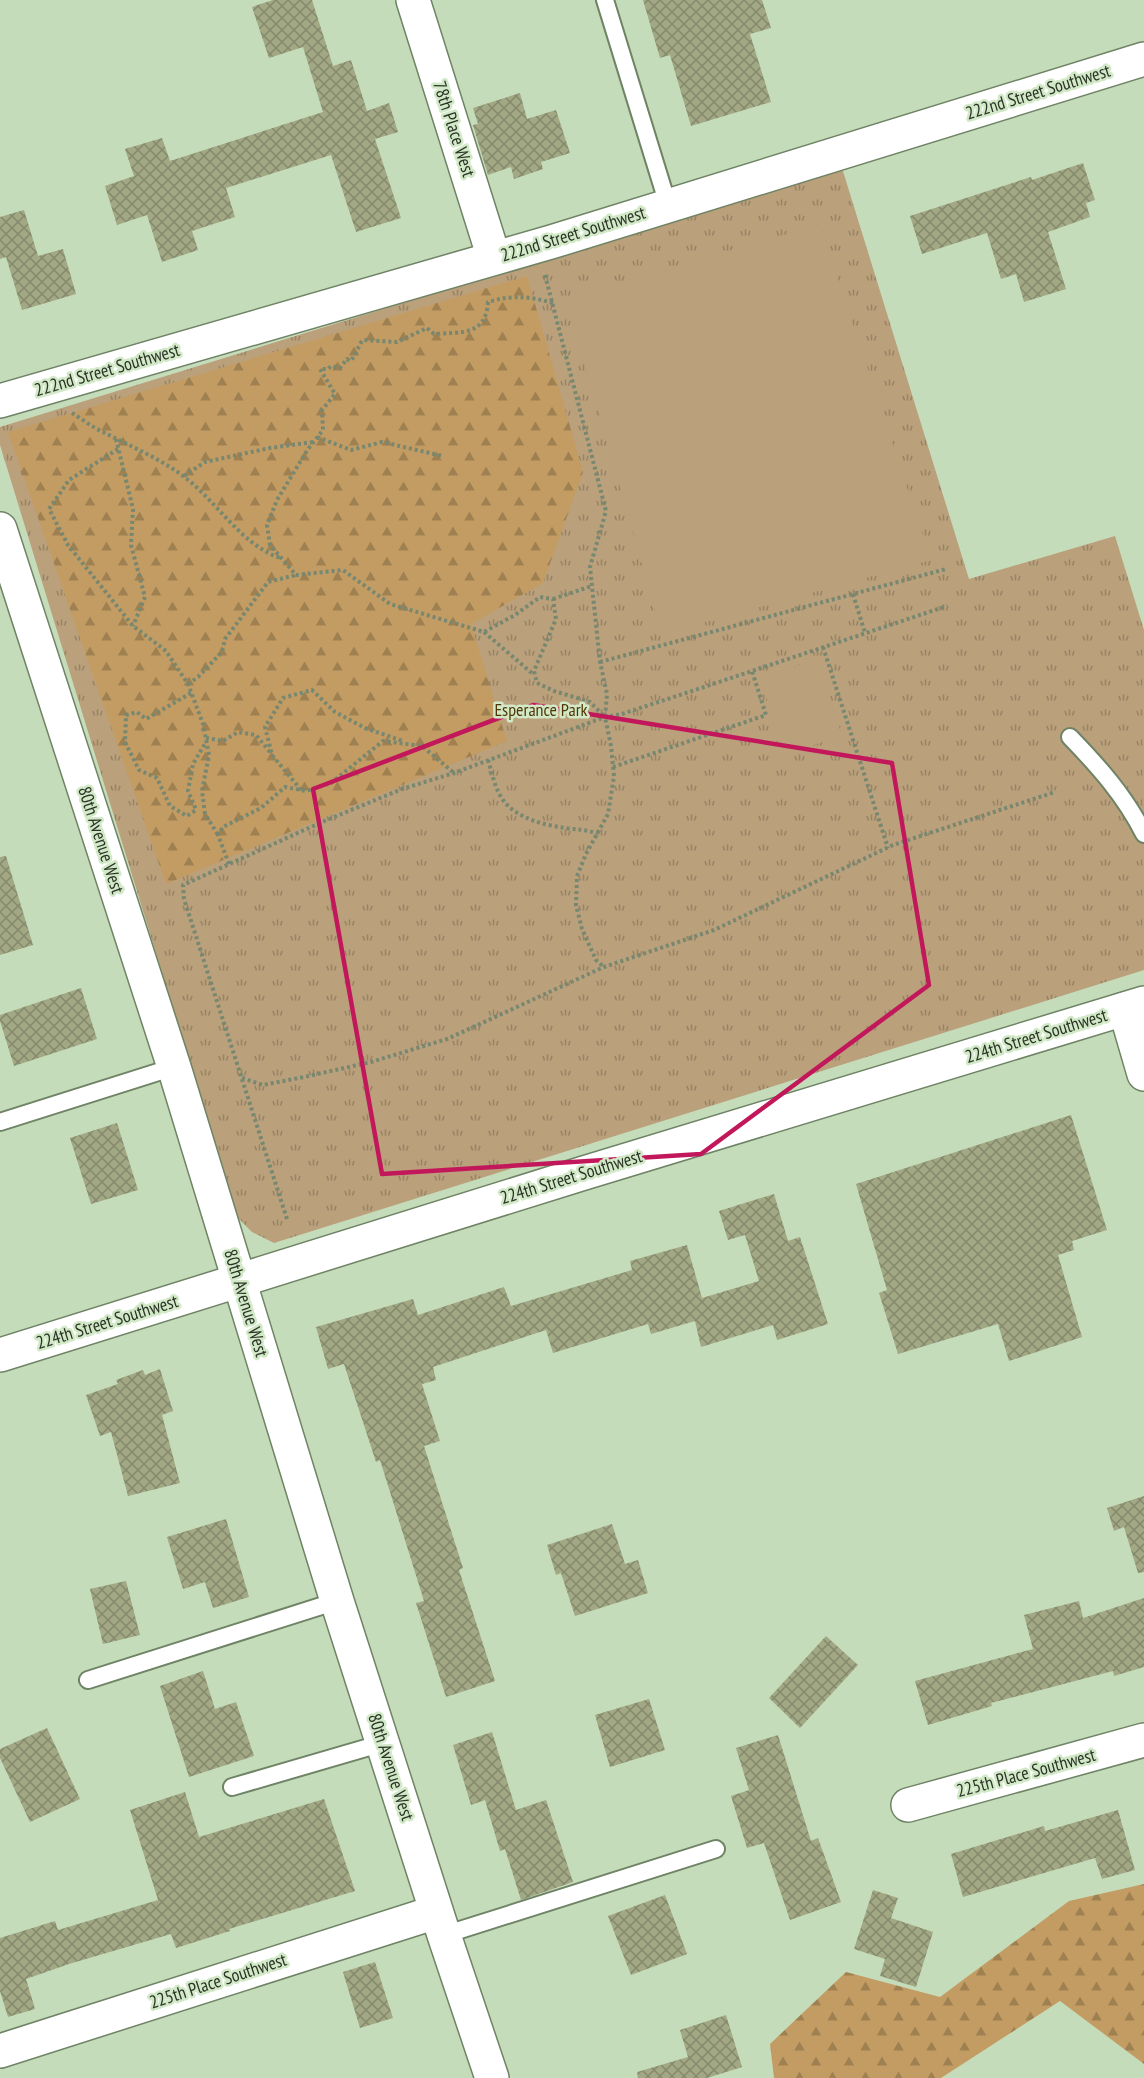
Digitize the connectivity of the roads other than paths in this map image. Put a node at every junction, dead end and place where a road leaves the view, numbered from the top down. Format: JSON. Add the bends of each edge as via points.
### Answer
{"nodes":[{"id":1,"x":413,"y":0,"type":"edge"},
{"id":2,"x":605,"y":0,"type":"edge"},
{"id":3,"x":1144,"y":59,"type":"edge"},
{"id":4,"x":669,"y":205,"type":"junction"},
{"id":5,"x":494,"y":258,"type":"junction"},
{"id":6,"x":0,"y":401,"type":"edge"},
{"id":7,"x":0,"y":529,"type":"edge"},
{"id":8,"x":1070,"y":737,"type":"dead end"},
{"id":9,"x":1144,"y":834,"type":"edge"},
{"id":10,"x":1134,"y":1006,"type":"edge"},
{"id":11,"x":174,"y":1067,"type":"junction"},
{"id":12,"x":1144,"y":1074,"type":"edge"},
{"id":13,"x":0,"y":1122,"type":"edge"},
{"id":14,"x":240,"y":1281,"type":"junction"},
{"id":15,"x":0,"y":1355,"type":"edge"},
{"id":16,"x":337,"y":1601,"type":"junction"},
{"id":17,"x":88,"y":1680,"type":"dead end"},
{"id":18,"x":1144,"y":1740,"type":"edge"},
{"id":19,"x":383,"y":1743,"type":"junction"},
{"id":20,"x":232,"y":1787,"type":"dead end"},
{"id":21,"x":908,"y":1805,"type":"dead end"},
{"id":22,"x":716,"y":1849,"type":"dead end"},
{"id":23,"x":440,"y":1923,"type":"junction"},
{"id":24,"x":0,"y":2051,"type":"edge"},
{"id":25,"x":492,"y":2078,"type":"edge"}],
"edges":[{"from":1,"to":5,"type":"street","name":"78th Place West"},
{"from":2,"to":4,"type":"lane"},
{"from":3,"to":4,"type":"street","name":"222nd Street Southwest"},
{"from":4,"to":5,"type":"street","name":"222nd Street Southwest"},
{"from":5,"to":6,"type":"street","name":"222nd Street Southwest"},
{"from":7,"to":11,"type":"street","name":"80th Avenue West"},
{"from":8,"to":9,"type":"lane","via":[[1107,776]]},
{"from":10,"to":12,"type":"street"},
{"from":10,"to":14,"type":"street","name":"224th Street Southwest"},
{"from":11,"to":13,"type":"lane"},
{"from":11,"to":14,"type":"street","name":"80th Avenue West"},
{"from":14,"to":15,"type":"street","name":"224th Street Southwest"},
{"from":14,"to":16,"type":"street","name":"80th Avenue West"},
{"from":16,"to":17,"type":"lane"},
{"from":16,"to":19,"type":"street","name":"80th Avenue West"},
{"from":18,"to":21,"type":"street","name":"225th Place Southwest"},
{"from":19,"to":20,"type":"lane"},
{"from":19,"to":23,"type":"street","name":"80th Avenue West"},
{"from":22,"to":23,"type":"lane"},
{"from":23,"to":24,"type":"street","name":"225th Place Southwest"},
{"from":23,"to":25,"type":"street","name":"80th Avenue West"}]}
